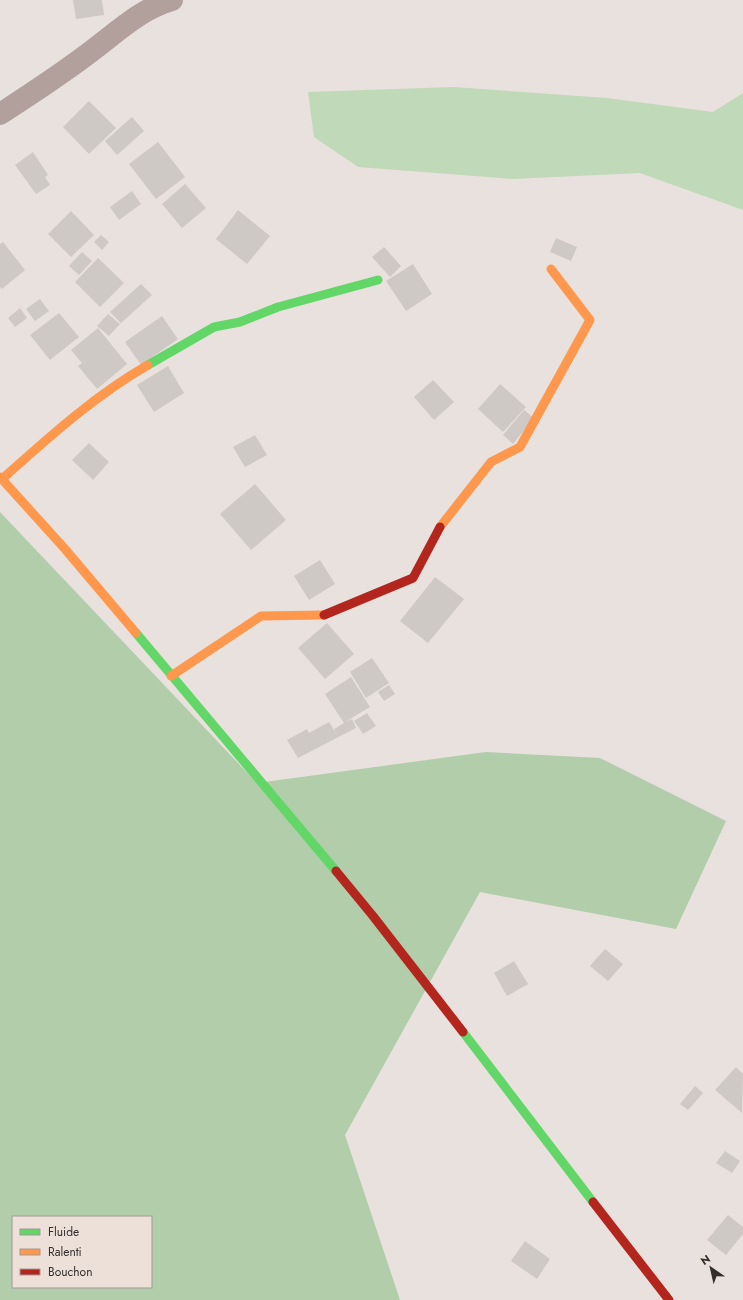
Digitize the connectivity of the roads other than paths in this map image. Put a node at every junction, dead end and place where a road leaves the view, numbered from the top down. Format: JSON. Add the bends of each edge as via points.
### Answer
{"nodes":[{"id":1,"x":172,"y":0,"type":"edge"},
{"id":2,"x":0,"y":114,"type":"edge"},
{"id":3,"x":551,"y":269,"type":"dead end"},
{"id":4,"x":378,"y":280,"type":"dead end"},
{"id":5,"x":1,"y":478,"type":"edge"},
{"id":6,"x":171,"y":676,"type":"junction"},
{"id":7,"x":669,"y":1300,"type":"edge"}],
"edges":[{"from":1,"to":2,"type":"street","via":[[160,3],[131,20]]},
{"from":3,"to":6,"type":"street","via":[[590,320],[520,447],[491,462],[439,529],[413,578],[325,615],[261,616]]},
{"from":4,"to":5,"type":"street","via":[[278,307],[240,322],[214,327],[100,396]]},
{"from":5,"to":6,"type":"street","via":[[65,549]]},
{"from":6,"to":7,"type":"street","via":[[373,916]]}]}
